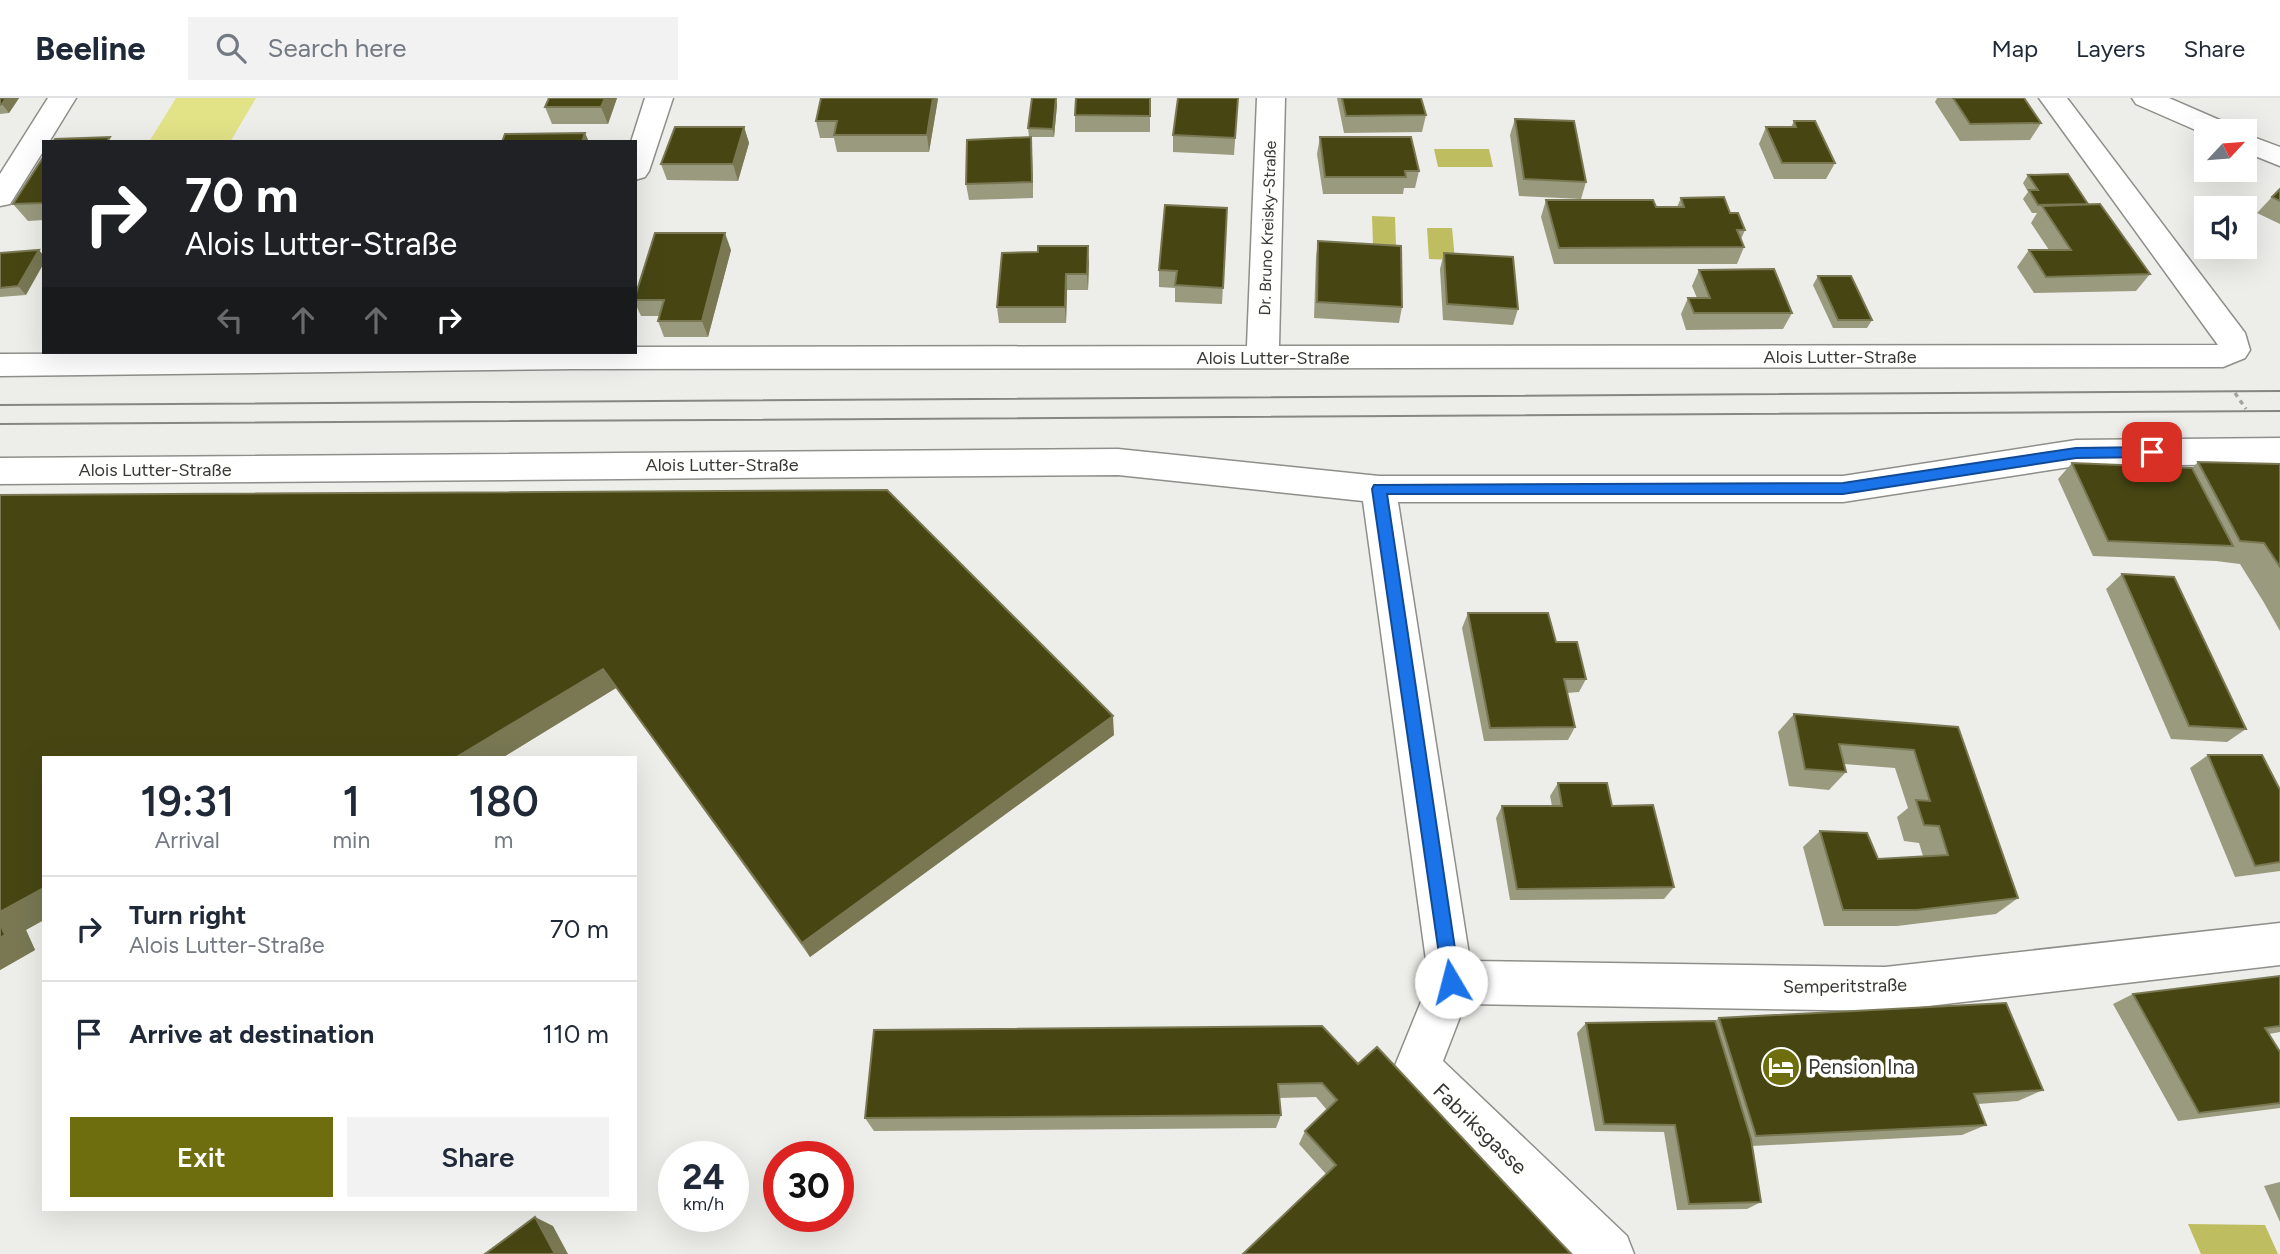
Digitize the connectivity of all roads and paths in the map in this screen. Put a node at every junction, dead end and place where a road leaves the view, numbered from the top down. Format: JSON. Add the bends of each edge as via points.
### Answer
{"nodes":[{"id":1,"x":62,"y":98,"type":"edge"},
{"id":2,"x":659,"y":98,"type":"edge"},
{"id":3,"x":1271,"y":98,"type":"edge"},
{"id":4,"x":2053,"y":98,"type":"edge"},
{"id":5,"x":2146,"y":98,"type":"edge"},
{"id":6,"x":2194,"y":119,"type":"edge"},
{"id":7,"x":2258,"y":148,"type":"edge"},
{"id":8,"x":2280,"y":157,"type":"edge"},
{"id":9,"x":637,"y":165,"type":"edge"},
{"id":10,"x":0,"y":197,"type":"edge"},
{"id":11,"x":575,"y":355,"type":"edge"},
{"id":12,"x":2223,"y":356,"type":"junction"},
{"id":13,"x":1263,"y":358,"type":"junction"},
{"id":14,"x":0,"y":365,"type":"edge"},
{"id":15,"x":2251,"y":418,"type":"dead end"},
{"id":16,"x":2280,"y":451,"type":"edge"},
{"id":17,"x":0,"y":471,"type":"edge"},
{"id":18,"x":1379,"y":489,"type":"junction"},
{"id":19,"x":2280,"y":944,"type":"edge"},
{"id":20,"x":1451,"y":982,"type":"junction"},
{"id":21,"x":1609,"y":1254,"type":"edge"}],
"edges":[{"from":1,"to":10,"type":"street"},
{"from":2,"to":9,"type":"street"},
{"from":3,"to":13,"type":"street","name":"Dr. Bruno Kreisky-Straße"},
{"from":4,"to":12,"type":"street","via":[[2234,341],[2234,350]]},
{"from":5,"to":6,"type":"street"},
{"from":7,"to":8,"type":"street"},
{"from":11,"to":13,"type":"street","name":"Alois Lutter-Straße"},
{"from":11,"to":14,"type":"street","name":"Alois Lutter-Straße"},
{"from":12,"to":13,"type":"street","name":"Alois Lutter-Straße"},
{"from":12,"to":15,"type":"path","via":[[2234,374],[2223,375]]},
{"from":16,"to":18,"type":"street","name":"Alois Lutter-Straße","via":[[2076,453],[1843,488]]},
{"from":17,"to":18,"type":"street","name":"Alois Lutter-Straße","via":[[1118,462]]},
{"from":18,"to":20,"type":"street"},
{"from":19,"to":20,"type":"street","name":"Semperitstraße","via":[[1885,989]]},
{"from":20,"to":21,"type":"street","name":"Fabriksgasse","via":[[1417,1068]]}]}
